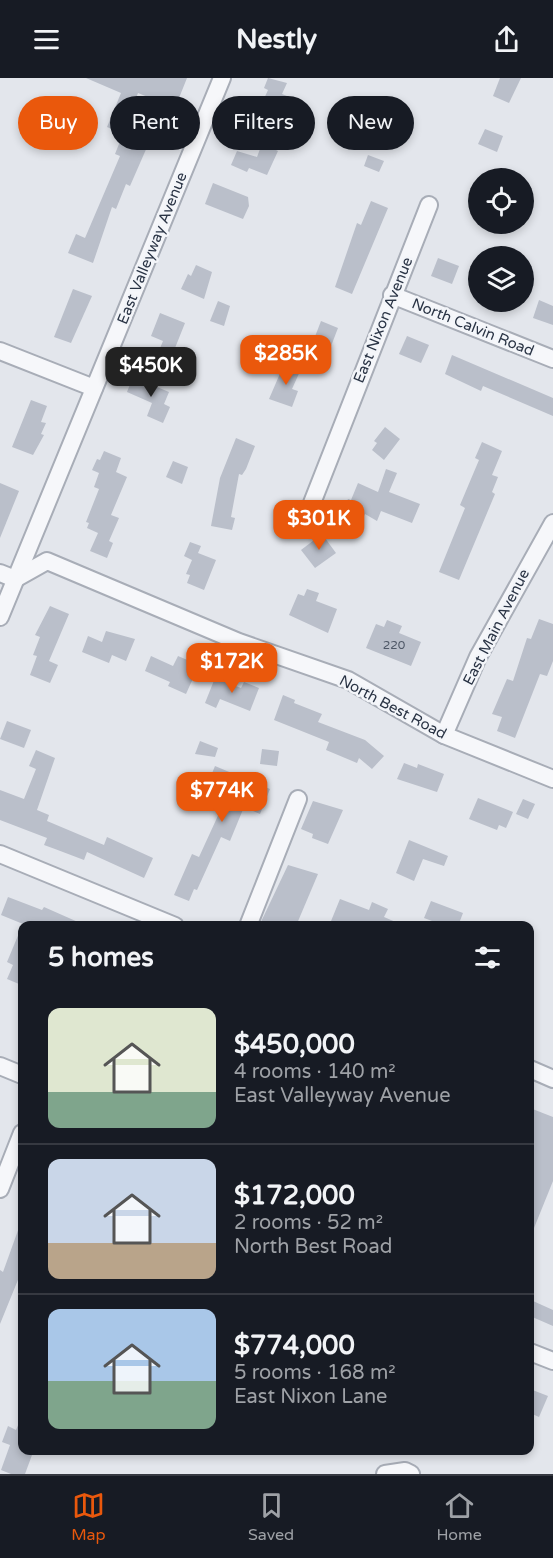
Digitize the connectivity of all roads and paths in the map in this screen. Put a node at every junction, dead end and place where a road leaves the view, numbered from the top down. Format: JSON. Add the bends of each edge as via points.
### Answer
{"nodes":[{"id":1,"x":222,"y":78,"type":"edge"},
{"id":2,"x":429,"y":205,"type":"dead end"},
{"id":3,"x":392,"y":296,"type":"junction"},
{"id":4,"x":0,"y":351,"type":"edge"},
{"id":5,"x":553,"y":359,"type":"edge"},
{"id":6,"x":94,"y":388,"type":"junction"},
{"id":7,"x":312,"y":503,"type":"dead end"},
{"id":8,"x":553,"y":523,"type":"edge"},
{"id":9,"x":7,"y":576,"type":"edge"},
{"id":10,"x":0,"y":617,"type":"edge"},
{"id":11,"x":444,"y":735,"type":"junction"},
{"id":12,"x":553,"y":779,"type":"edge"},
{"id":13,"x":298,"y":799,"type":"dead end"},
{"id":14,"x":0,"y":854,"type":"edge"},
{"id":15,"x":164,"y":921,"type":"edge"},
{"id":16,"x":250,"y":921,"type":"edge"},
{"id":17,"x":0,"y":1066,"type":"edge"},
{"id":18,"x":534,"y":1071,"type":"edge"},
{"id":19,"x":18,"y":1073,"type":"edge"},
{"id":20,"x":553,"y":1078,"type":"edge"},
{"id":21,"x":18,"y":1143,"type":"edge"},
{"id":22,"x":0,"y":1188,"type":"edge"},
{"id":23,"x":534,"y":1354,"type":"edge"},
{"id":24,"x":553,"y":1361,"type":"edge"},
{"id":25,"x":385,"y":1474,"type":"edge"},
{"id":26,"x":411,"y":1474,"type":"edge"}],
"edges":[{"from":1,"to":6,"type":"street","name":"East Valleyway Avenue"},
{"from":2,"to":3,"type":"street","name":"East Nixon Avenue"},
{"from":3,"to":5,"type":"street","name":"North Calvin Road"},
{"from":3,"to":7,"type":"street","name":"East Nixon Avenue"},
{"from":4,"to":6,"type":"street"},
{"from":6,"to":9,"type":"street","name":"East Valleyway Avenue"},
{"from":8,"to":11,"type":"street","name":"East Main Avenue","via":[[478,657]]},
{"from":9,"to":10,"type":"street","name":"East Valleyway Avenue"},
{"from":9,"to":11,"type":"street","name":"North Best Road","via":[[47,561],[240,642],[348,680]]},
{"from":11,"to":12,"type":"street","name":"North Best Road"},
{"from":13,"to":16,"type":"street"},
{"from":14,"to":15,"type":"street"},
{"from":17,"to":19,"type":"street"},
{"from":18,"to":20,"type":"street"},
{"from":21,"to":22,"type":"street"},
{"from":23,"to":24,"type":"street"},
{"from":25,"to":26,"type":"street"}]}
